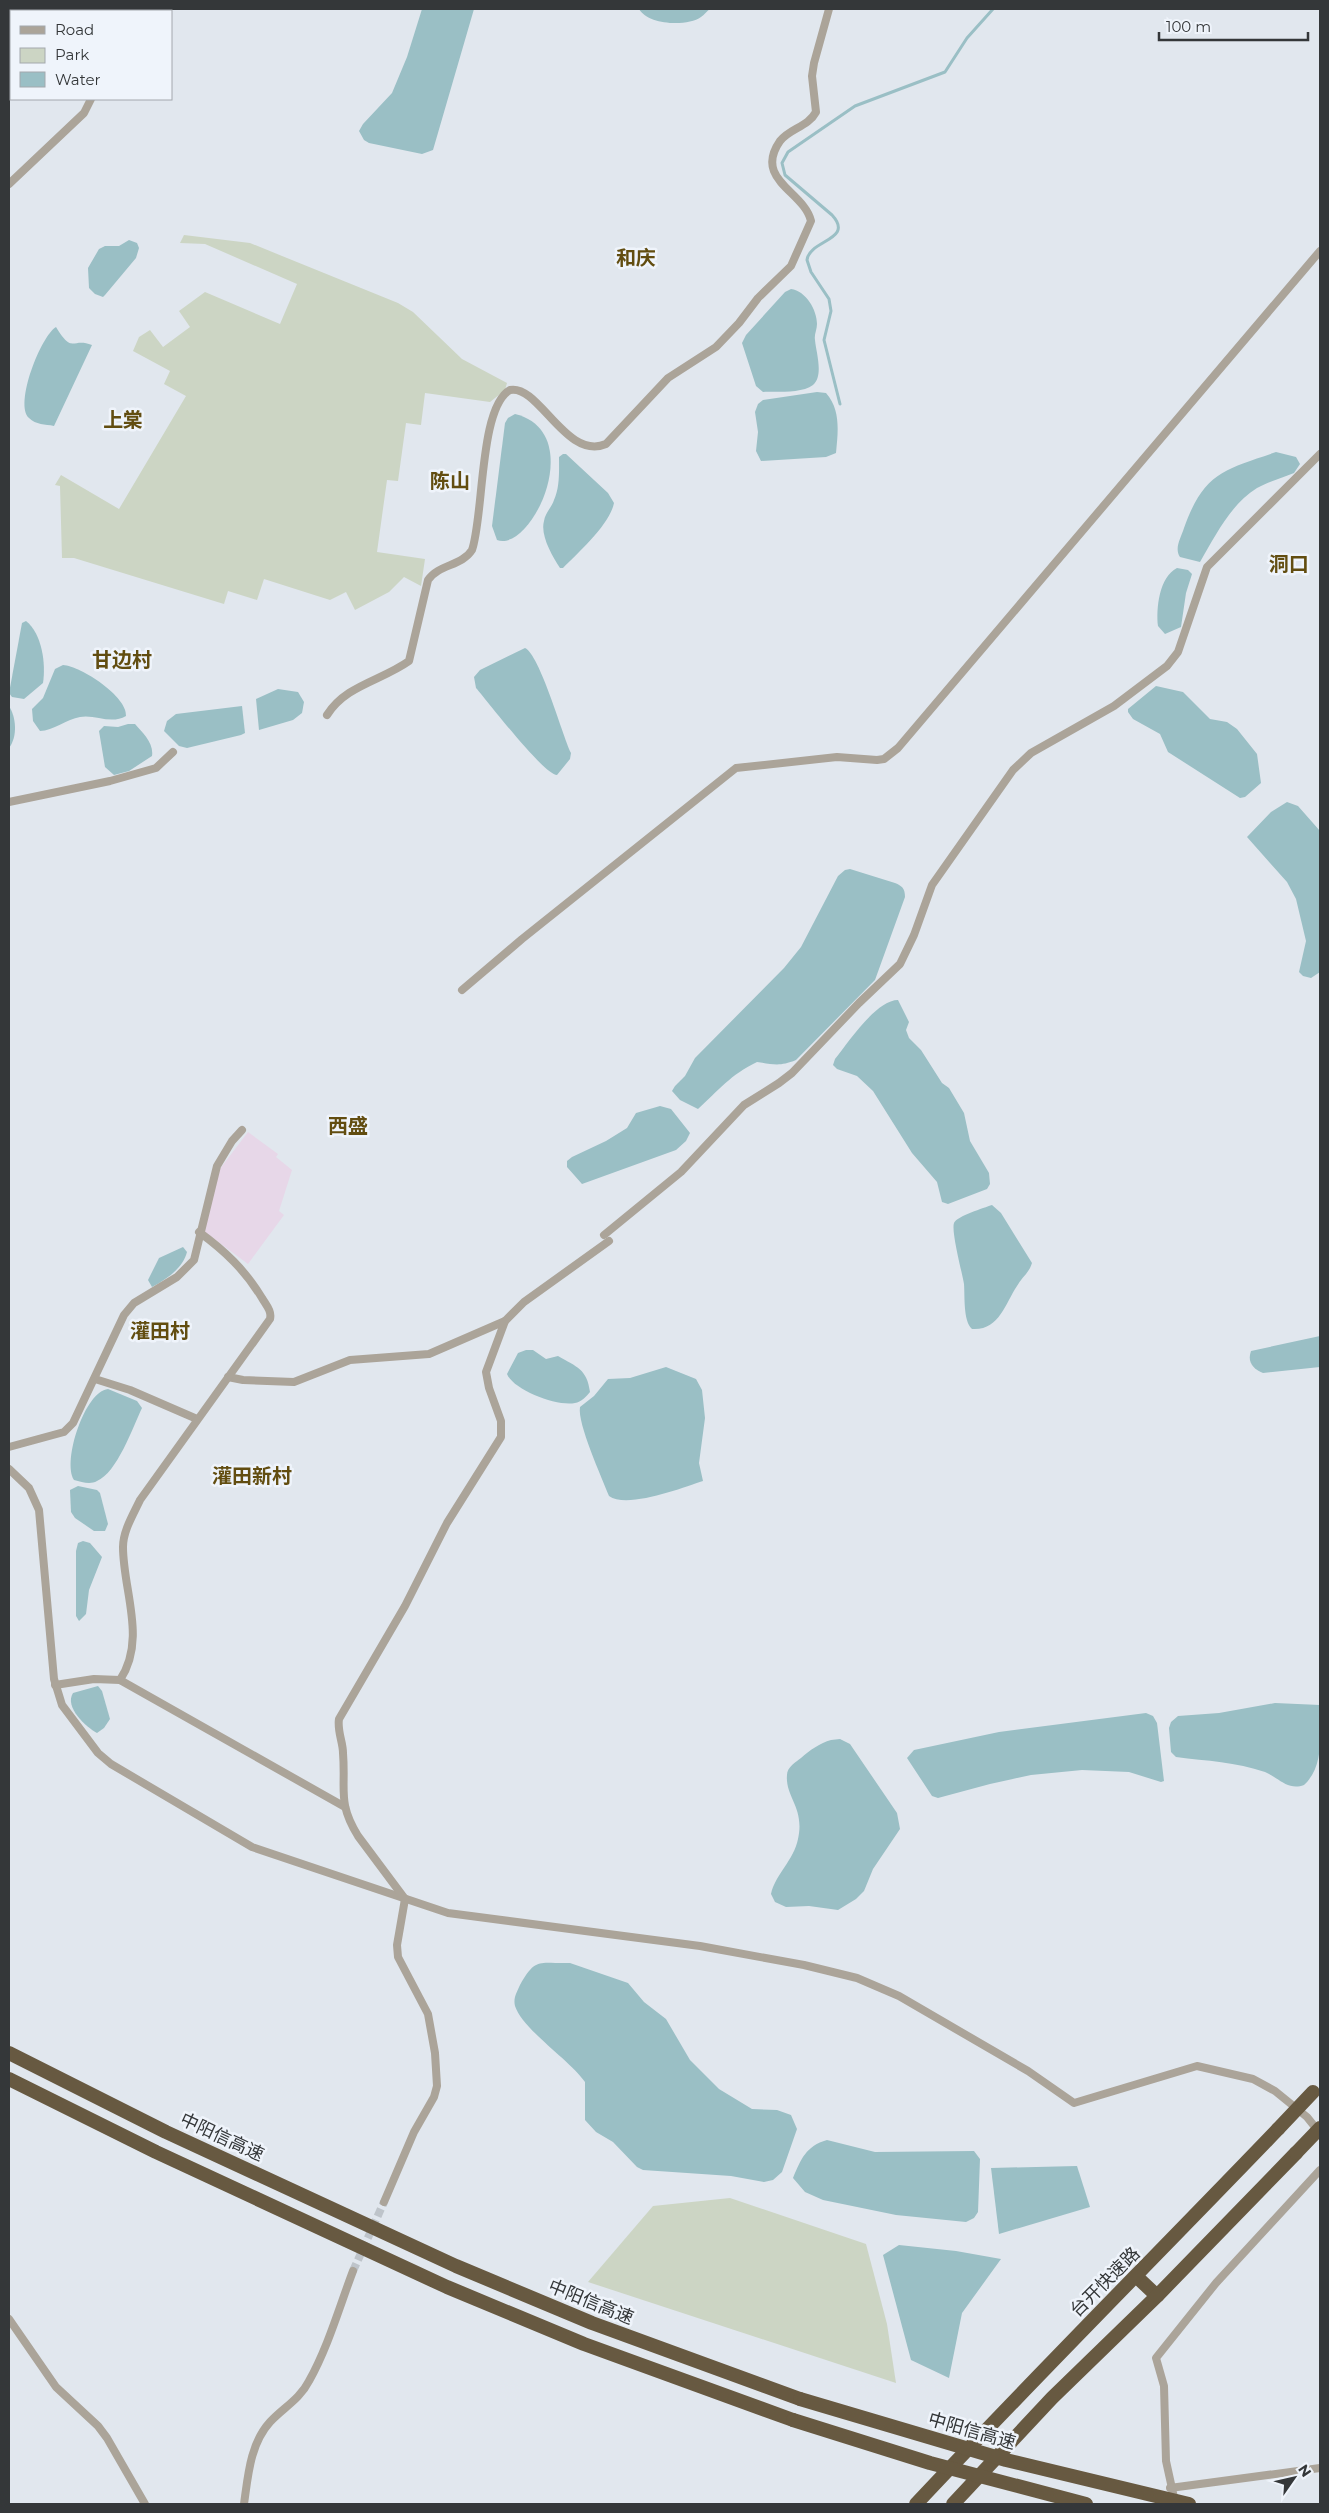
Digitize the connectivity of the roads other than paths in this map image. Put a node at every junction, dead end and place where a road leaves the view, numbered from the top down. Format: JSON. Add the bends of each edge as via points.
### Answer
{"nodes":[{"id":1,"x":829,"y":9,"type":"edge"},
{"id":2,"x":90,"y":100,"type":"edge"},
{"id":3,"x":9,"y":184,"type":"edge"},
{"id":4,"x":1320,"y":250,"type":"edge"},
{"id":5,"x":1320,"y":454,"type":"edge"},
{"id":6,"x":326,"y":715,"type":"dead end"},
{"id":7,"x":173,"y":752,"type":"dead end"},
{"id":8,"x":9,"y":802,"type":"edge"},
{"id":9,"x":462,"y":990,"type":"dead end"},
{"id":10,"x":242,"y":1130,"type":"dead end"},
{"id":11,"x":199,"y":1232,"type":"junction"},
{"id":12,"x":505,"y":1321,"type":"junction"},
{"id":13,"x":228,"y":1377,"type":"junction"},
{"id":14,"x":95,"y":1379,"type":"junction"},
{"id":15,"x":197,"y":1419,"type":"junction"},
{"id":16,"x":9,"y":1447,"type":"edge"},
{"id":17,"x":9,"y":1469,"type":"edge"},
{"id":18,"x":120,"y":1680,"type":"junction"},
{"id":19,"x":55,"y":1685,"type":"junction"},
{"id":20,"x":345,"y":1807,"type":"junction"},
{"id":21,"x":405,"y":1899,"type":"junction"},
{"id":22,"x":9,"y":2053,"type":"edge"},
{"id":23,"x":9,"y":2079,"type":"edge"},
{"id":24,"x":1317,"y":2088,"type":"edge"},
{"id":25,"x":1320,"y":2128,"type":"edge"},
{"id":26,"x":1320,"y":2133,"type":"edge"},
{"id":27,"x":1320,"y":2170,"type":"edge"},
{"id":28,"x":384,"y":2202,"type":"tunnel mouth"},
{"id":29,"x":353,"y":2271,"type":"tunnel mouth"},
{"id":30,"x":1136,"y":2278,"type":"junction"},
{"id":31,"x":1156,"y":2296,"type":"junction"},
{"id":32,"x":9,"y":2319,"type":"edge"},
{"id":33,"x":1320,"y":2468,"type":"edge"},
{"id":34,"x":973,"y":2482,"type":"junction"},
{"id":35,"x":1170,"y":2488,"type":"junction"},
{"id":36,"x":145,"y":2504,"type":"edge"},
{"id":37,"x":244,"y":2504,"type":"edge"},
{"id":38,"x":916,"y":2504,"type":"edge"},
{"id":39,"x":953,"y":2504,"type":"edge"},
{"id":40,"x":965,"y":2504,"type":"edge"},
{"id":41,"x":1086,"y":2504,"type":"edge"},
{"id":42,"x":1176,"y":2504,"type":"edge"},
{"id":43,"x":1189,"y":2504,"type":"edge"}],
"edges":[{"from":1,"to":6,"type":"street","via":[[812,76],[816,112],[809,122],[780,141],[773,160],[774,173],[780,183],[804,206],[811,221],[791,266],[758,298],[722,341],[668,378],[606,444],[598,447],[582,444],[522,391],[510,390],[500,398],[491,418],[472,550],[463,559],[436,570],[428,580],[409,661],[344,695]]},
{"from":2,"to":3,"type":"street","via":[[84,113]]},
{"from":4,"to":9,"type":"street","via":[[900,746],[884,759],[877,760],[837,757],[736,768]]},
{"from":5,"to":12,"type":"street","via":[[1208,567],[1178,652],[1168,666],[1114,706],[1031,753],[1008,777],[932,885],[900,964],[792,1072],[744,1105],[681,1172]]},
{"from":7,"to":8,"type":"street","via":[[156,768]]},
{"from":10,"to":11,"type":"street","via":[[220,1158]]},
{"from":11,"to":13,"type":"street","via":[[225,1252],[249,1277],[271,1315]]},
{"from":11,"to":14,"type":"street","via":[[194,1260],[188,1267],[134,1303],[124,1315]]},
{"from":12,"to":13,"type":"street","via":[[429,1354],[350,1360],[294,1382]]},
{"from":12,"to":20,"type":"street","via":[[486,1372],[501,1421],[500,1437],[447,1523],[405,1606],[339,1719],[344,1755],[342,1798]]},
{"from":13,"to":15,"type":"street"},
{"from":14,"to":15,"type":"street","via":[[130,1390]]},
{"from":14,"to":16,"type":"street","via":[[73,1423],[64,1432]]},
{"from":15,"to":18,"type":"street","via":[[140,1500],[126,1530],[123,1547],[133,1638]]},
{"from":17,"to":19,"type":"street","via":[[28,1488],[39,1510]]},
{"from":18,"to":19,"type":"street","via":[[94,1679]]},
{"from":18,"to":20,"type":"street"},
{"from":19,"to":21,"type":"street","via":[[68,1715],[90,1745],[111,1764],[252,1847]]},
{"from":20,"to":21,"type":"street","via":[[358,1836]]},
{"from":21,"to":26,"type":"street","via":[[448,1913],[700,1946],[857,1978],[899,1996],[1028,2071],[1074,2103],[1197,2066],[1253,2079],[1275,2091],[1307,2117]]},
{"from":21,"to":28,"type":"street","via":[[397,1945],[398,1958],[428,2014],[435,2053],[436,2086],[434,2097],[414,2132]]},
{"from":22,"to":43,"type":"highway","name":"中阳信高速","bridge":true,"via":[[174,2136],[456,2266],[609,2330],[800,2398],[1006,2460]]},
{"from":23,"to":41,"type":"highway","bridge":true,"via":[[156,2152],[455,2290],[601,2351],[793,2420],[930,2463]]},
{"from":24,"to":30,"type":"highway","name":"台开快速路","bridge":true},
{"from":25,"to":31,"type":"highway","bridge":true},
{"from":27,"to":35,"type":"street","via":[[1216,2282],[1156,2358],[1164,2386]]},
{"from":29,"to":37,"type":"street","via":[[309,2381],[297,2399],[269,2423],[258,2440],[249,2468]]},
{"from":30,"to":31,"type":"highway"},
{"from":30,"to":38,"type":"highway","name":"台开快速路"},
{"from":31,"to":34,"type":"highway","via":[[1052,2398]]},
{"from":32,"to":36,"type":"street","via":[[56,2387],[107,2438]]},
{"from":33,"to":35,"type":"street"},
{"from":34,"to":39,"type":"highway"},
{"from":34,"to":40,"type":"highway"},
{"from":35,"to":42,"type":"street"}]}
